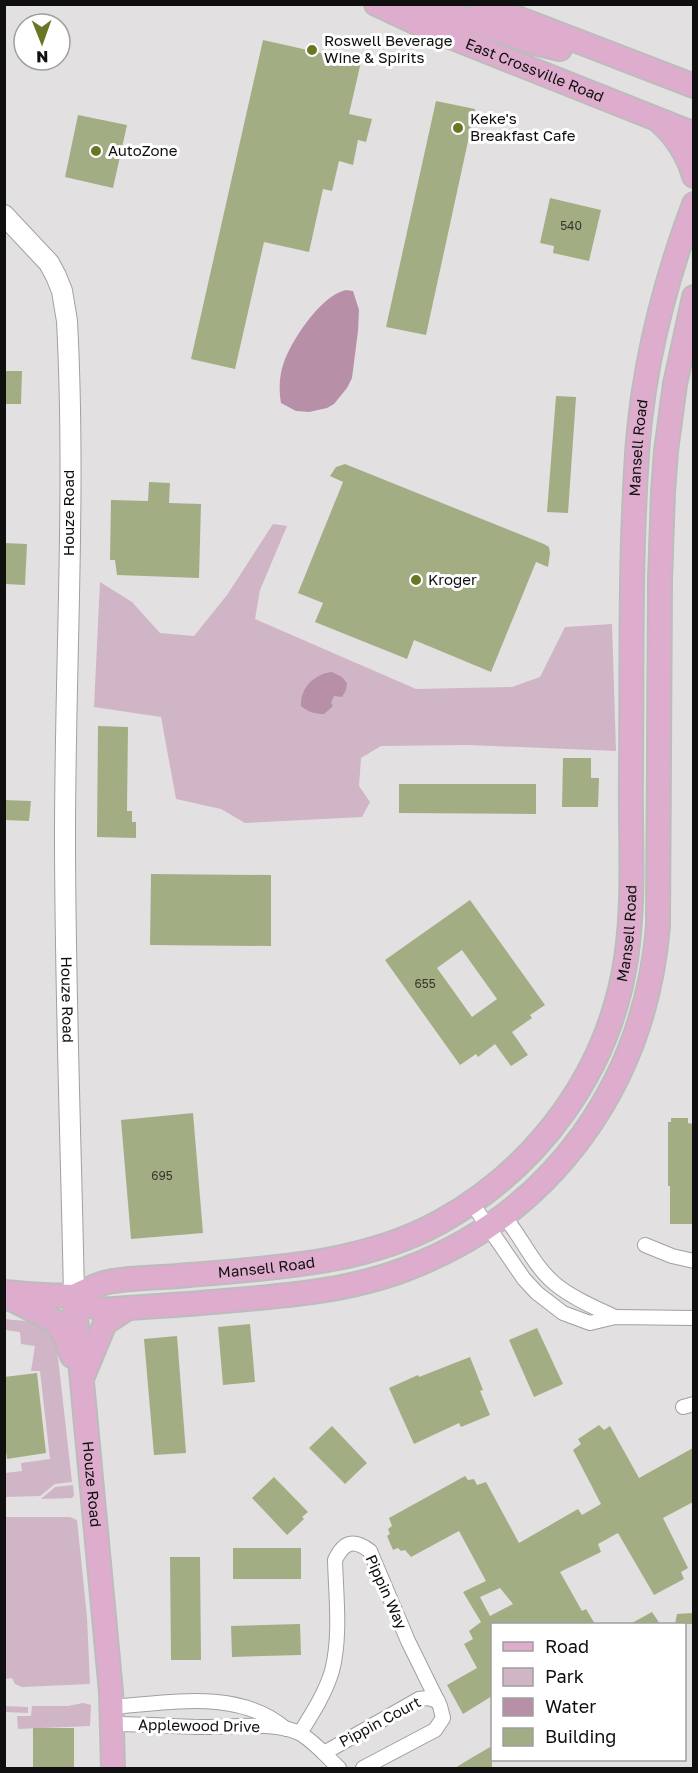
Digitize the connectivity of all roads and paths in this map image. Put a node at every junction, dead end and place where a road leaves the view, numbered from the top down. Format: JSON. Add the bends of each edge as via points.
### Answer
{"nodes":[{"id":1,"x":481,"y":4,"type":"edge"},
{"id":2,"x":385,"y":8,"type":"edge"},
{"id":3,"x":597,"y":50,"type":"junction"},
{"id":4,"x":693,"y":86,"type":"edge"},
{"id":5,"x":657,"y":120,"type":"junction"},
{"id":6,"x":693,"y":134,"type":"edge"},
{"id":7,"x":693,"y":176,"type":"edge"},
{"id":8,"x":693,"y":204,"type":"edge"},
{"id":9,"x":4,"y":215,"type":"edge"},
{"id":10,"x":4,"y":235,"type":"edge"},
{"id":11,"x":27,"y":241,"type":"junction"},
{"id":12,"x":693,"y":297,"type":"edge"},
{"id":13,"x":602,"y":1042,"type":"junction"},
{"id":14,"x":628,"y":1054,"type":"junction"},
{"id":15,"x":471,"y":1202,"type":"junction"},
{"id":16,"x":495,"y":1221,"type":"junction"},
{"id":17,"x":645,"y":1245,"type":"dead end"},
{"id":18,"x":693,"y":1261,"type":"edge"},
{"id":19,"x":4,"y":1294,"type":"edge"},
{"id":20,"x":74,"y":1296,"type":"junction"},
{"id":21,"x":128,"y":1308,"type":"junction"},
{"id":22,"x":615,"y":1317,"type":"junction"},
{"id":23,"x":693,"y":1318,"type":"edge"},
{"id":24,"x":81,"y":1380,"type":"junction"},
{"id":25,"x":438,"y":1701,"type":"junction"},
{"id":26,"x":112,"y":1716,"type":"junction"},
{"id":27,"x":293,"y":1731,"type":"junction"},
{"id":28,"x":324,"y":1753,"type":"junction"},
{"id":29,"x":113,"y":1768,"type":"edge"},
{"id":30,"x":339,"y":1768,"type":"edge"},
{"id":31,"x":363,"y":1768,"type":"edge"}],
"edges":[{"from":1,"to":3,"type":"main road"},
{"from":2,"to":3,"type":"main road","via":[[425,5],[553,48]]},
{"from":2,"to":5,"type":"main road","name":"East Crossville Road"},
{"from":3,"to":4,"type":"main road"},
{"from":5,"to":6,"type":"main road","name":"East Crossville Road"},
{"from":5,"to":7,"type":"main road","via":[[681,148]]},
{"from":8,"to":13,"type":"main road","name":"Mansell Road","via":[[661,308],[636,467],[629,926],[622,981]]},
{"from":9,"to":11,"type":"street","name":"Houze Road"},
{"from":10,"to":11,"type":"street"},
{"from":11,"to":20,"type":"street","name":"Houze Road","via":[[56,276],[65,304],[69,348],[65,836]]},
{"from":12,"to":14,"type":"main road","name":"Mansell Road","via":[[672,401],[663,492],[657,935],[652,979]]},
{"from":13,"to":14,"type":"main road"},
{"from":13,"to":15,"type":"main road","name":"Mansell Road","via":[[583,1082],[555,1124],[522,1162]]},
{"from":14,"to":16,"type":"main road","name":"Mansell Road","via":[[605,1101],[576,1143],[533,1190]]},
{"from":15,"to":16,"type":"street"},
{"from":15,"to":20,"type":"main road","name":"Mansell Road","via":[[412,1236],[340,1258],[105,1282]]},
{"from":16,"to":21,"type":"main road","name":"Mansell Road","via":[[462,1243],[407,1269],[342,1287]]},
{"from":16,"to":22,"type":"street","via":[[553,1282],[578,1300]]},
{"from":16,"to":22,"type":"street","via":[[531,1286],[563,1313],[590,1323]]},
{"from":17,"to":18,"type":"street"},
{"from":19,"to":20,"type":"main road","name":"Mansell Road"},
{"from":19,"to":24,"type":"main road","via":[[55,1321]]},
{"from":20,"to":21,"type":"main road","name":"Mansell Road","via":[[99,1309]]},
{"from":20,"to":24,"type":"main road","name":"Houze Road"},
{"from":21,"to":24,"type":"main road","via":[[105,1323]]},
{"from":22,"to":23,"type":"street"},
{"from":24,"to":26,"type":"main road","name":"Houze Road"},
{"from":25,"to":27,"type":"street","name":"Pippin Way","via":[[370,1551],[361,1544],[350,1543],[340,1549],[335,1560],[337,1634],[332,1671],[317,1705]]},
{"from":25,"to":28,"type":"street","name":"Pippin Court","via":[[418,1699]]},
{"from":25,"to":31,"type":"street","via":[[443,1718],[435,1730]]},
{"from":26,"to":27,"type":"street","name":"Applewood Drive","via":[[198,1727],[253,1725]]},
{"from":26,"to":27,"type":"street","name":"Applewood Drive","via":[[209,1701],[264,1714]]},
{"from":26,"to":29,"type":"main road","name":"Houze Road"},
{"from":27,"to":28,"type":"street","name":"Applewood Drive"},
{"from":28,"to":30,"type":"street","name":"Applewood Drive"}]}
